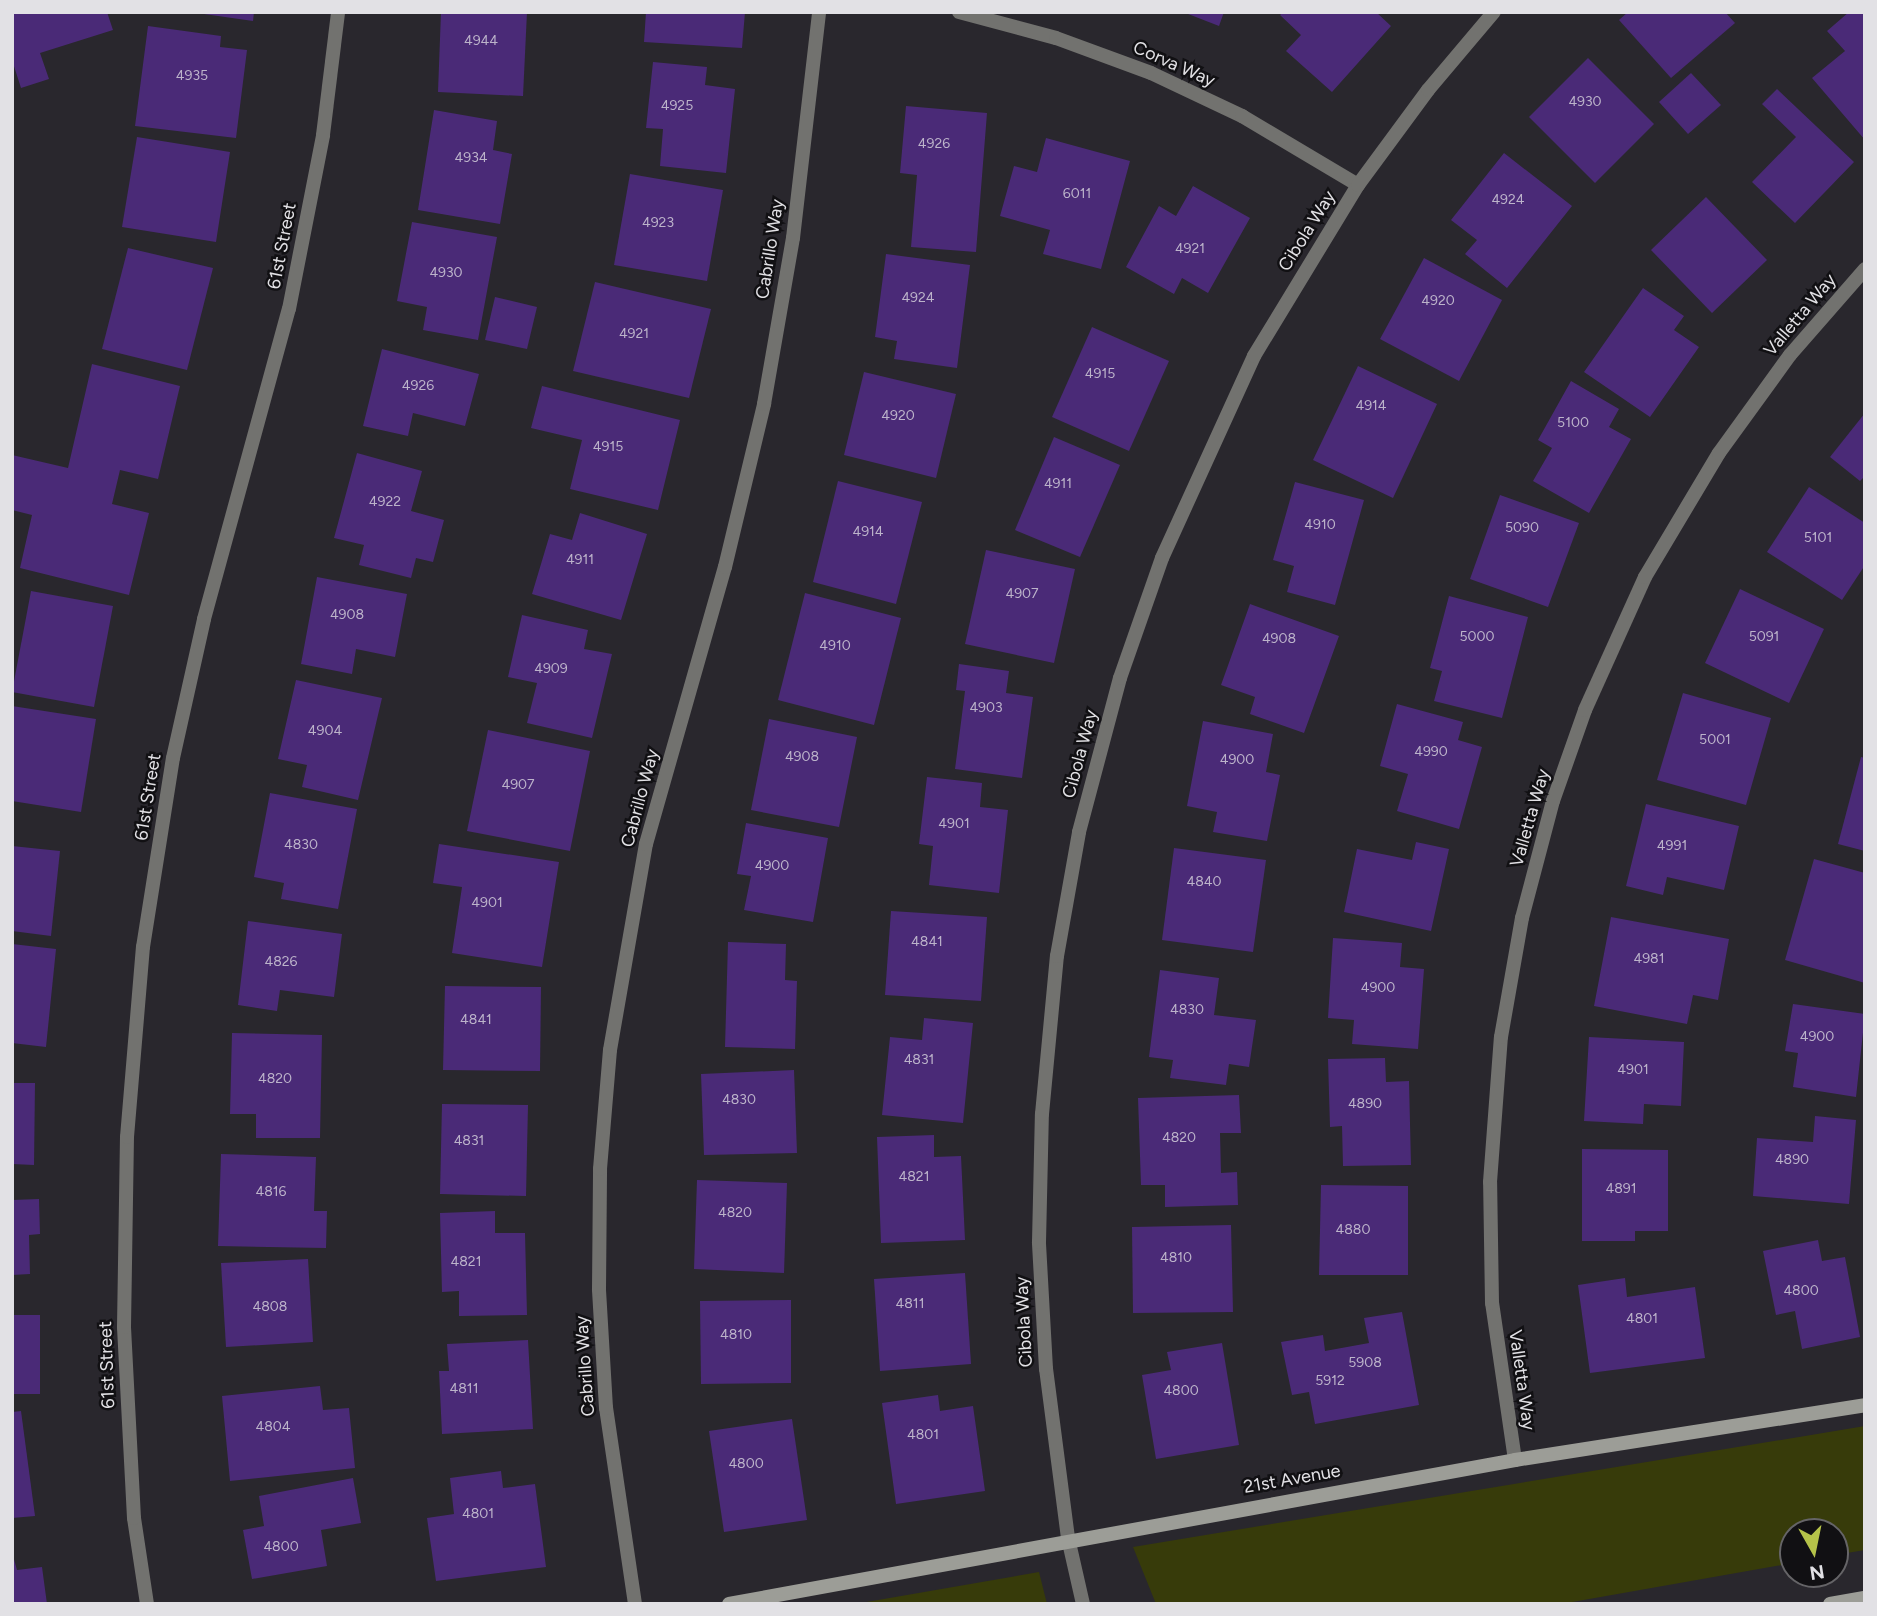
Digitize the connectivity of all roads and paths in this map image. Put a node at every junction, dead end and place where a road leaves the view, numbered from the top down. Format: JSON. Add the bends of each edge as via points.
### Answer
{"nodes":[{"id":1,"x":338,"y":12,"type":"edge"},
{"id":2,"x":819,"y":12,"type":"edge"},
{"id":3,"x":959,"y":12,"type":"edge"},
{"id":4,"x":1494,"y":12,"type":"edge"},
{"id":5,"x":1358,"y":185,"type":"junction"},
{"id":6,"x":1865,"y":268,"type":"edge"},
{"id":7,"x":1865,"y":1405,"type":"edge"},
{"id":8,"x":1515,"y":1460,"type":"junction"},
{"id":9,"x":1068,"y":1538,"type":"junction"},
{"id":10,"x":1865,"y":1598,"type":"edge"},
{"id":11,"x":147,"y":1604,"type":"edge"},
{"id":12,"x":635,"y":1604,"type":"edge"},
{"id":13,"x":729,"y":1604,"type":"edge"},
{"id":14,"x":1083,"y":1604,"type":"edge"},
{"id":15,"x":1830,"y":1604,"type":"edge"}],
"edges":[{"from":1,"to":11,"type":"street","name":"61st Street","via":[[323,135],[289,309],[204,619],[173,758],[144,947],[127,1137],[124,1327],[134,1518]]},
{"from":2,"to":12,"type":"street","name":"Cabrillo Way","via":[[793,238],[764,404],[726,567],[646,844],[610,1050],[600,1169],[599,1289],[606,1408]]},
{"from":3,"to":5,"type":"street","name":"Corva Way","via":[[1056,38],[1151,73],[1242,116]]},
{"from":4,"to":5,"type":"street","name":"Cibola Way","via":[[1428,90]]},
{"from":5,"to":9,"type":"street","name":"Cibola Way","via":[[1254,356],[1202,464],[1162,558],[1120,678],[1079,832],[1057,956],[1042,1114],[1039,1242],[1046,1369]]},
{"from":6,"to":8,"type":"street","name":"Valletta Way","via":[[1790,355],[1719,453],[1646,578],[1585,710],[1553,801],[1522,918],[1501,1037],[1490,1182],[1492,1303]]},
{"from":7,"to":8,"type":"street","name":"21st Avenue"},
{"from":8,"to":9,"type":"street","name":"21st Avenue"},
{"from":9,"to":13,"type":"street","name":"21st Avenue"},
{"from":9,"to":14,"type":"street","name":"Cibola Way"},
{"from":10,"to":15,"type":"street"}]}
